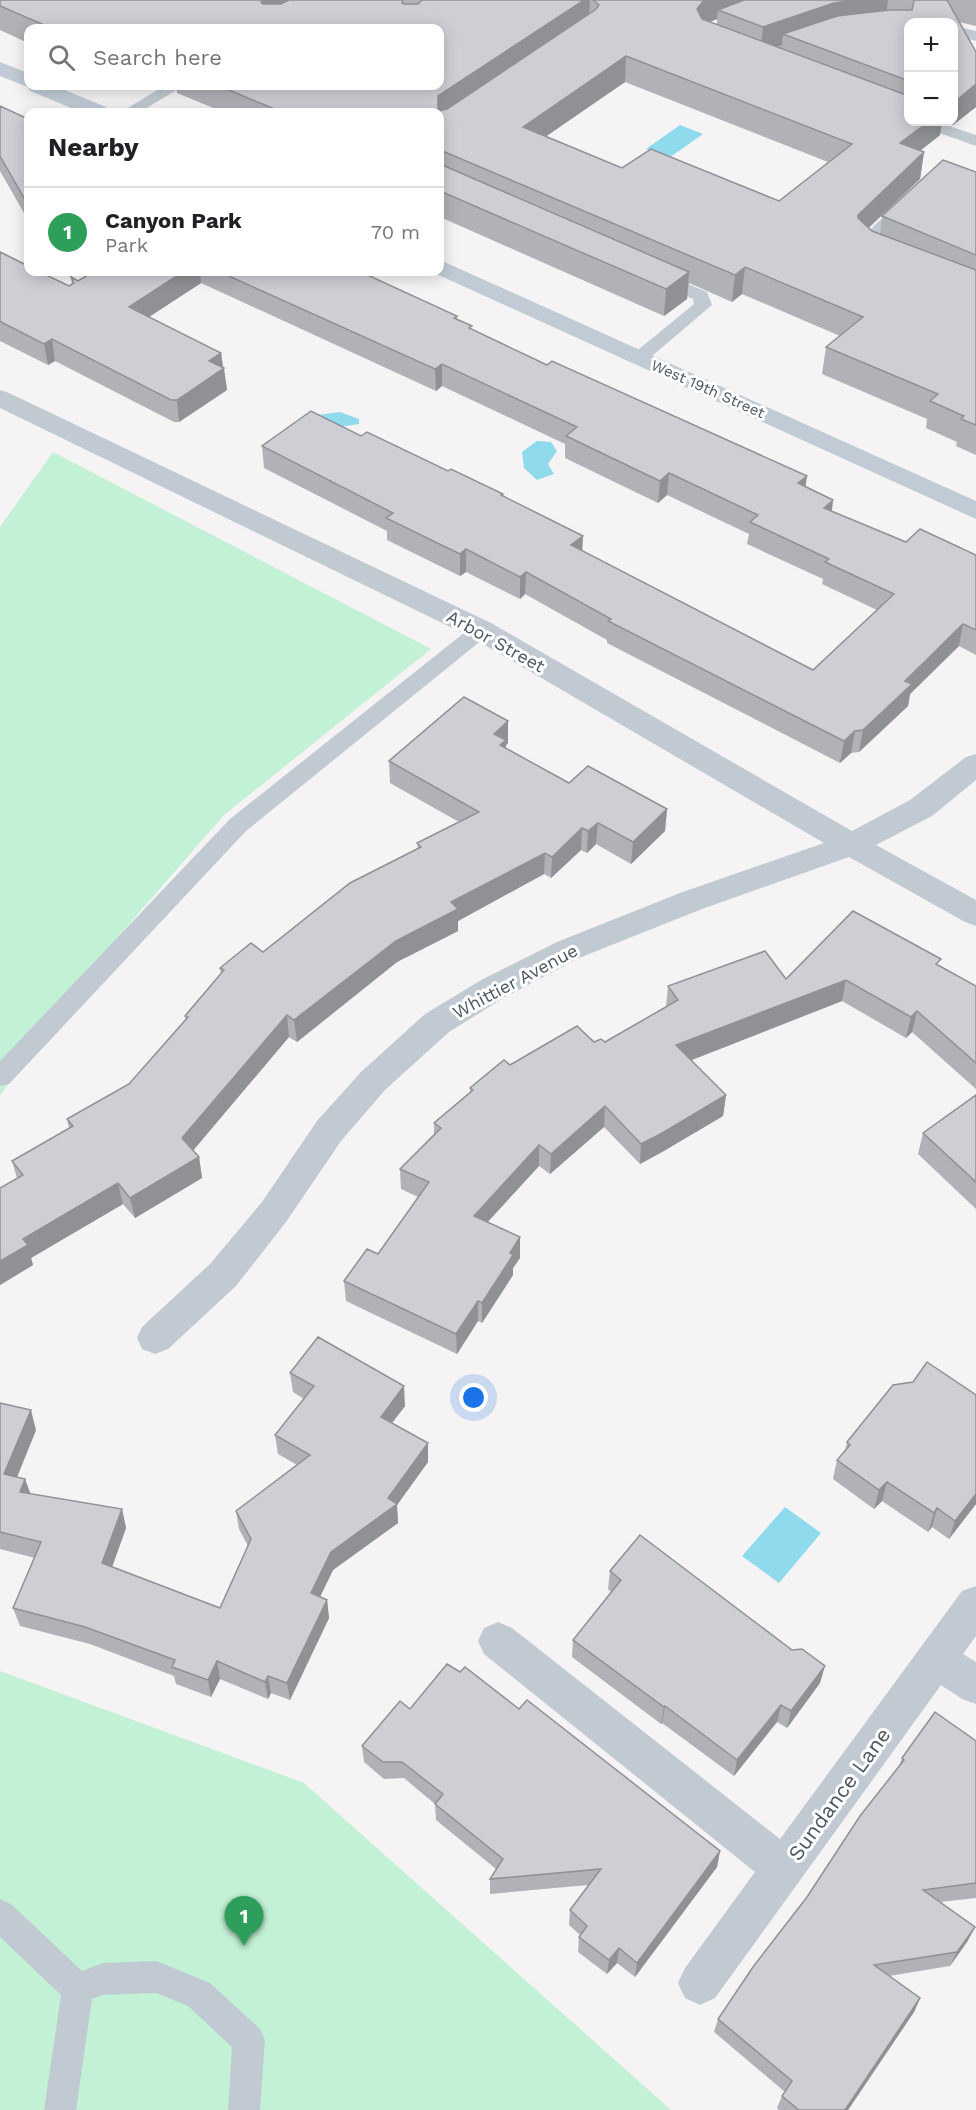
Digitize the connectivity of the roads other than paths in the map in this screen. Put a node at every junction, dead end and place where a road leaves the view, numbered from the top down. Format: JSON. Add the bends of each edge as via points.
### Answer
{"nodes":[{"id":1,"x":958,"y":32,"type":"edge"},
{"id":2,"x":976,"y":36,"type":"edge"},
{"id":3,"x":0,"y":68,"type":"edge"},
{"id":4,"x":24,"y":79,"type":"edge"},
{"id":5,"x":47,"y":90,"type":"edge"},
{"id":6,"x":168,"y":90,"type":"edge"},
{"id":7,"x":89,"y":108,"type":"edge"},
{"id":8,"x":136,"y":108,"type":"edge"},
{"id":9,"x":934,"y":126,"type":"edge"},
{"id":10,"x":976,"y":141,"type":"edge"},
{"id":11,"x":916,"y":195,"type":"edge"},
{"id":12,"x":895,"y":260,"type":"edge"},
{"id":13,"x":444,"y":269,"type":"edge"},
{"id":14,"x":646,"y":272,"type":"edge"},
{"id":15,"x":639,"y":358,"type":"junction"},
{"id":16,"x":0,"y":398,"type":"edge"},
{"id":17,"x":976,"y":511,"type":"edge"},
{"id":18,"x":481,"y":630,"type":"junction"},
{"id":19,"x":976,"y":764,"type":"edge"},
{"id":20,"x":851,"y":845,"type":"junction"},
{"id":21,"x":976,"y":914,"type":"edge"},
{"id":22,"x":0,"y":1077,"type":"edge"},
{"id":23,"x":155,"y":1338,"type":"dead end"},
{"id":24,"x":976,"y":1604,"type":"edge"},
{"id":25,"x":498,"y":1641,"type":"dead end"},
{"id":26,"x":937,"y":1659,"type":"junction"},
{"id":27,"x":976,"y":1685,"type":"edge"},
{"id":28,"x":784,"y":1869,"type":"junction"},
{"id":29,"x":0,"y":1915,"type":"edge"},
{"id":30,"x":700,"y":1983,"type":"dead end"},
{"id":31,"x":78,"y":1989,"type":"junction"},
{"id":32,"x":60,"y":2110,"type":"edge"},
{"id":33,"x":244,"y":2110,"type":"edge"}],
"edges":[{"from":1,"to":2,"type":"lane"},
{"from":3,"to":4,"type":"street"},
{"from":5,"to":7,"type":"street"},
{"from":6,"to":8,"type":"lane"},
{"from":9,"to":10,"type":"lane"},
{"from":11,"to":12,"type":"lane","via":[[865,243]]},
{"from":13,"to":15,"type":"street","name":"West 19th Street"},
{"from":14,"to":15,"type":"lane","via":[[701,296],[703,305]]},
{"from":15,"to":17,"type":"street","name":"West 19th Street"},
{"from":16,"to":18,"type":"street","name":"Arbor Street"},
{"from":18,"to":20,"type":"street","name":"Arbor Street"},
{"from":18,"to":22,"type":"lane","via":[[238,825]]},
{"from":19,"to":20,"type":"street","name":"Whittier Avenue","via":[[921,808]]},
{"from":20,"to":21,"type":"street","name":"Arbor Street"},
{"from":20,"to":23,"type":"street","name":"Whittier Avenue","via":[[691,901],[568,950],[437,1023],[372,1081],[329,1131],[223,1275]]},
{"from":24,"to":26,"type":"street","name":"Sundance Lane"},
{"from":25,"to":28,"type":"street"},
{"from":26,"to":27,"type":"street"},
{"from":26,"to":28,"type":"street","name":"Sundance Lane"},
{"from":28,"to":30,"type":"street","name":"Sundance Lane"},
{"from":29,"to":31,"type":"lane"},
{"from":31,"to":32,"type":"lane"},
{"from":31,"to":33,"type":"lane","via":[[103,1979],[156,1977],[199,1994],[249,2040]]}]}
